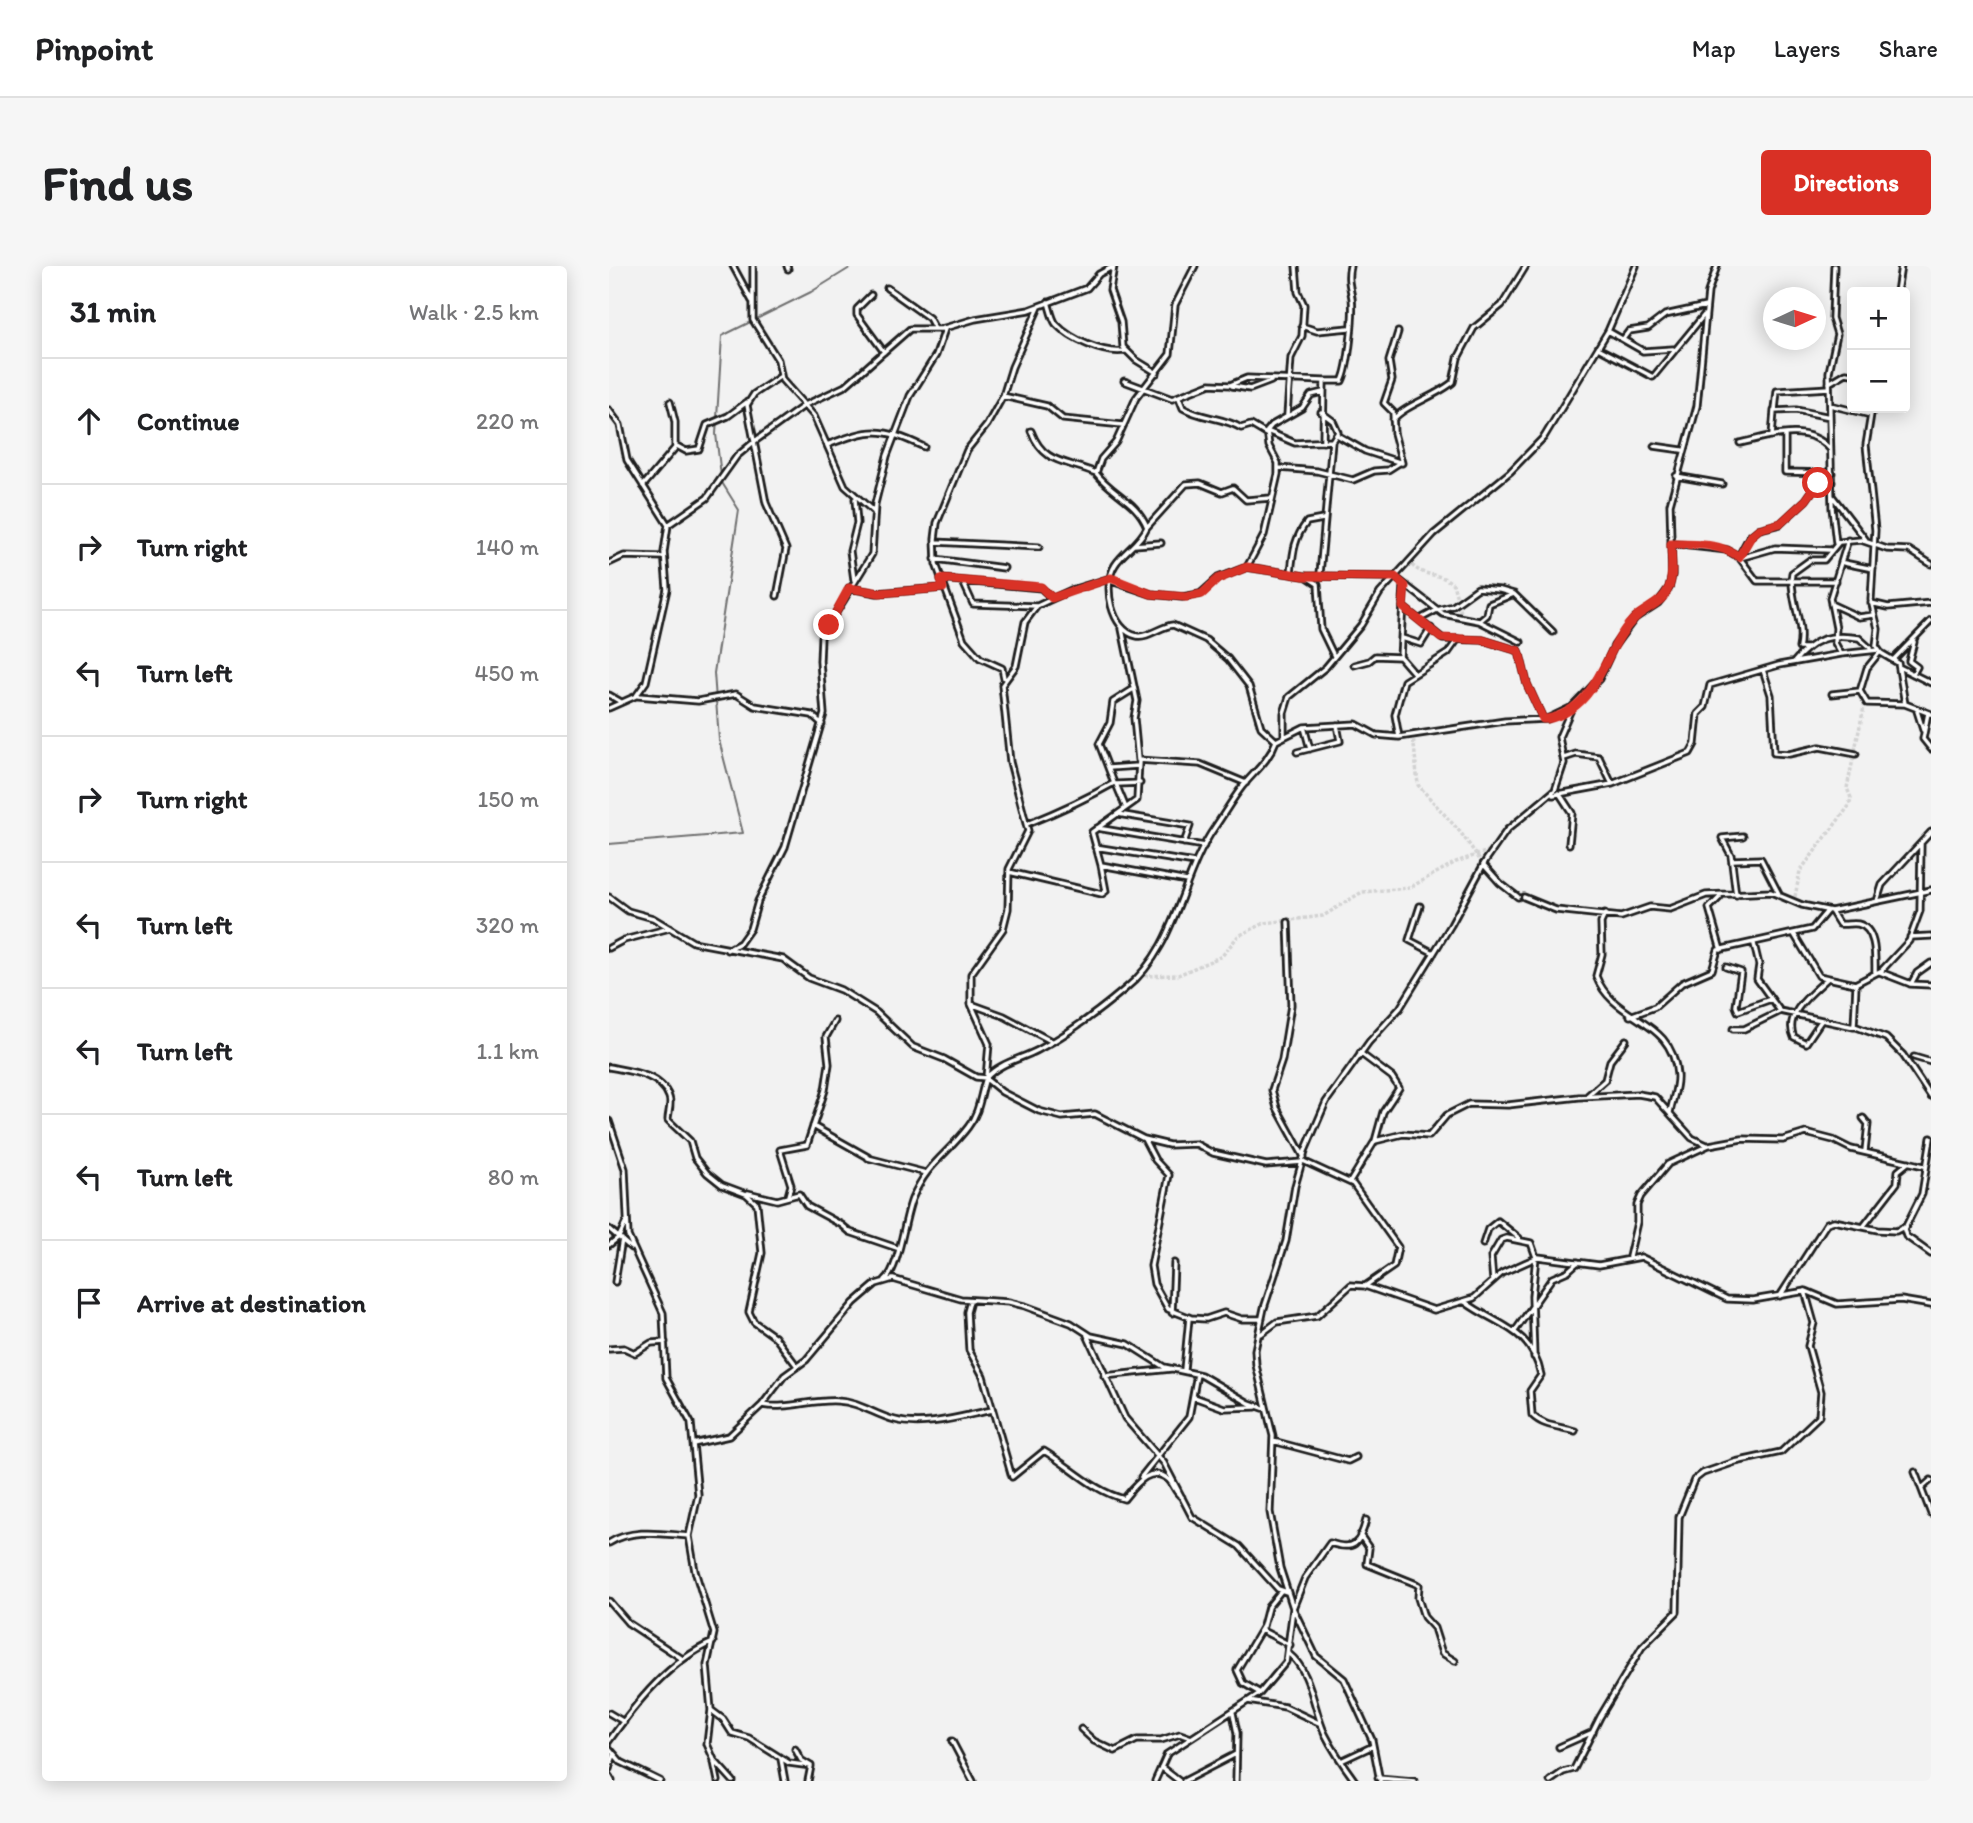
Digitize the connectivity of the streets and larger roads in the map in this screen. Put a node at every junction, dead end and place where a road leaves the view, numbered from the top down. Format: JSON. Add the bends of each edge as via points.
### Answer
{"nodes":[{"id":1,"x":733,"y":266,"type":"edge"},
{"id":2,"x":1114,"y":266,"type":"edge"},
{"id":3,"x":1195,"y":266,"type":"edge"},
{"id":4,"x":1296,"y":266,"type":"edge"},
{"id":5,"x":1350,"y":266,"type":"edge"},
{"id":6,"x":1526,"y":266,"type":"edge"},
{"id":7,"x":1636,"y":266,"type":"edge"},
{"id":8,"x":1717,"y":266,"type":"edge"},
{"id":9,"x":1835,"y":266,"type":"edge"},
{"id":10,"x":1901,"y":266,"type":"edge"},
{"id":11,"x":754,"y":267,"type":"edge"},
{"id":12,"x":1897,"y":287,"type":"edge"},
{"id":13,"x":887,"y":288,"type":"dead end"},
{"id":14,"x":871,"y":295,"type":"dead end"},
{"id":15,"x":752,"y":302,"type":"junction"},
{"id":16,"x":1048,"y":302,"type":"junction"},
{"id":17,"x":1706,"y":306,"type":"junction"},
{"id":18,"x":1040,"y":307,"type":"junction"},
{"id":19,"x":1706,"y":314,"type":"junction"},
{"id":20,"x":1302,"y":326,"type":"junction"},
{"id":21,"x":1349,"y":328,"type":"junction"},
{"id":22,"x":935,"y":329,"type":"junction"},
{"id":23,"x":945,"y":329,"type":"junction"},
{"id":24,"x":1608,"y":331,"type":"junction"},
{"id":25,"x":1398,"y":332,"type":"dead end"},
{"id":26,"x":1623,"y":339,"type":"junction"},
{"id":27,"x":1598,"y":348,"type":"junction"},
{"id":28,"x":1675,"y":348,"type":"junction"},
{"id":29,"x":1126,"y":350,"type":"junction"},
{"id":30,"x":884,"y":352,"type":"junction"},
{"id":31,"x":1157,"y":373,"type":"junction"},
{"id":32,"x":1847,"y":373,"type":"edge"},
{"id":33,"x":781,"y":376,"type":"junction"},
{"id":34,"x":1289,"y":378,"type":"junction"},
{"id":35,"x":1276,"y":379,"type":"junction"},
{"id":36,"x":1124,"y":381,"type":"dead end"},
{"id":37,"x":1324,"y":381,"type":"junction"},
{"id":38,"x":1829,"y":383,"type":"junction"},
{"id":39,"x":1230,"y":385,"type":"junction"},
{"id":40,"x":1829,"y":388,"type":"junction"},
{"id":41,"x":1143,"y":389,"type":"junction"},
{"id":42,"x":1323,"y":392,"type":"junction"},
{"id":43,"x":1003,"y":396,"type":"junction"},
{"id":44,"x":1179,"y":398,"type":"junction"},
{"id":45,"x":670,"y":402,"type":"dead end"},
{"id":46,"x":747,"y":402,"type":"junction"},
{"id":47,"x":805,"y":405,"type":"junction"},
{"id":48,"x":1830,"y":405,"type":"junction"},
{"id":49,"x":609,"y":410,"type":"edge"},
{"id":50,"x":1775,"y":410,"type":"junction"},
{"id":51,"x":1321,"y":412,"type":"junction"},
{"id":52,"x":1287,"y":415,"type":"junction"},
{"id":53,"x":1871,"y":415,"type":"joint"},
{"id":54,"x":1830,"y":418,"type":"junction"},
{"id":55,"x":1393,"y":420,"type":"junction"},
{"id":56,"x":1123,"y":425,"type":"junction"},
{"id":57,"x":1031,"y":431,"type":"dead end"},
{"id":58,"x":896,"y":433,"type":"junction"},
{"id":59,"x":1267,"y":433,"type":"junction"},
{"id":60,"x":1337,"y":435,"type":"junction"},
{"id":61,"x":1784,"y":435,"type":"junction"},
{"id":62,"x":1772,"y":436,"type":"junction"},
{"id":63,"x":755,"y":441,"type":"junction"},
{"id":64,"x":1332,"y":441,"type":"junction"},
{"id":65,"x":1323,"y":442,"type":"junction"},
{"id":66,"x":1740,"y":443,"type":"dead end"},
{"id":67,"x":675,"y":445,"type":"junction"},
{"id":68,"x":827,"y":445,"type":"junction"},
{"id":69,"x":1654,"y":446,"type":"dead end"},
{"id":70,"x":924,"y":447,"type":"dead end"},
{"id":71,"x":1682,"y":450,"type":"junction"},
{"id":72,"x":1832,"y":450,"type":"junction"},
{"id":73,"x":1399,"y":463,"type":"junction"},
{"id":74,"x":1279,"y":468,"type":"junction"},
{"id":75,"x":1096,"y":473,"type":"junction"},
{"id":76,"x":1832,"y":473,"type":"junction"},
{"id":77,"x":1331,"y":474,"type":"junction"},
{"id":78,"x":1677,"y":476,"type":"junction"},
{"id":79,"x":1832,"y":482,"type":"junction"},
{"id":80,"x":1722,"y":484,"type":"dead end"},
{"id":81,"x":643,"y":486,"type":"junction"},
{"id":82,"x":1832,"y":495,"type":"junction"},
{"id":83,"x":855,"y":497,"type":"junction"},
{"id":84,"x":1271,"y":498,"type":"junction"},
{"id":85,"x":874,"y":513,"type":"junction"},
{"id":86,"x":1323,"y":519,"type":"junction"},
{"id":87,"x":668,"y":525,"type":"junction"},
{"id":88,"x":1147,"y":527,"type":"junction"},
{"id":89,"x":1848,"y":540,"type":"junction"},
{"id":90,"x":1866,"y":541,"type":"junction"},
{"id":91,"x":935,"y":542,"type":"junction"},
{"id":92,"x":1161,"y":543,"type":"dead end"},
{"id":93,"x":1836,"y":543,"type":"junction"},
{"id":94,"x":1671,"y":544,"type":"junction"},
{"id":95,"x":1875,"y":544,"type":"junction"},
{"id":96,"x":1134,"y":545,"type":"junction"},
{"id":97,"x":1039,"y":547,"type":"dead end"},
{"id":98,"x":1830,"y":550,"type":"junction"},
{"id":99,"x":664,"y":557,"type":"junction"},
{"id":100,"x":1739,"y":558,"type":"junction"},
{"id":101,"x":935,"y":559,"type":"junction"},
{"id":102,"x":1844,"y":562,"type":"junction"},
{"id":103,"x":609,"y":563,"type":"edge"},
{"id":104,"x":1931,"y":564,"type":"edge"},
{"id":105,"x":1247,"y":567,"type":"junction"},
{"id":106,"x":1004,"y":568,"type":"dead end"},
{"id":107,"x":1873,"y":569,"type":"junction"},
{"id":108,"x":1291,"y":573,"type":"junction"},
{"id":109,"x":1320,"y":574,"type":"junction"},
{"id":110,"x":1304,"y":576,"type":"junction"},
{"id":111,"x":1395,"y":577,"type":"junction"},
{"id":112,"x":941,"y":579,"type":"junction"},
{"id":113,"x":853,"y":580,"type":"junction"},
{"id":114,"x":1111,"y":580,"type":"junction"},
{"id":115,"x":1791,"y":581,"type":"junction"},
{"id":116,"x":1836,"y":581,"type":"junction"},
{"id":117,"x":963,"y":582,"type":"junction"},
{"id":118,"x":1405,"y":586,"type":"junction"},
{"id":119,"x":849,"y":588,"type":"junction"},
{"id":120,"x":943,"y":588,"type":"junction"},
{"id":121,"x":1514,"y":594,"type":"junction"},
{"id":122,"x":777,"y":596,"type":"dead end"},
{"id":123,"x":1052,"y":598,"type":"junction"},
{"id":124,"x":1871,"y":603,"type":"junction"},
{"id":125,"x":1931,"y":603,"type":"edge"},
{"id":126,"x":1831,"y":604,"type":"junction"},
{"id":127,"x":1037,"y":606,"type":"junction"},
{"id":128,"x":1403,"y":607,"type":"junction"},
{"id":129,"x":1437,"y":610,"type":"junction"},
{"id":130,"x":1874,"y":615,"type":"junction"},
{"id":131,"x":1420,"y":619,"type":"junction"},
{"id":132,"x":1479,"y":621,"type":"junction"},
{"id":133,"x":1931,"y":621,"type":"edge"},
{"id":134,"x":1121,"y":627,"type":"junction"},
{"id":135,"x":1431,"y":628,"type":"junction"},
{"id":136,"x":1553,"y":632,"type":"dead end"},
{"id":137,"x":1835,"y":636,"type":"junction"},
{"id":138,"x":1402,"y":638,"type":"junction"},
{"id":139,"x":1459,"y":638,"type":"junction"},
{"id":140,"x":1915,"y":640,"type":"junction"},
{"id":141,"x":1521,"y":642,"type":"dead end"},
{"id":142,"x":1811,"y":648,"type":"junction"},
{"id":143,"x":1877,"y":650,"type":"junction"},
{"id":144,"x":1841,"y":654,"type":"junction"},
{"id":145,"x":1335,"y":657,"type":"junction"},
{"id":146,"x":1400,"y":657,"type":"junction"},
{"id":147,"x":1894,"y":659,"type":"junction"},
{"id":148,"x":1794,"y":662,"type":"junction"},
{"id":149,"x":1354,"y":665,"type":"dead end"},
{"id":150,"x":1899,"y":667,"type":"junction"},
{"id":151,"x":1763,"y":669,"type":"junction"},
{"id":152,"x":1413,"y":673,"type":"junction"},
{"id":153,"x":1913,"y":674,"type":"junction"},
{"id":154,"x":1004,"y":681,"type":"junction"},
{"id":155,"x":1931,"y":683,"type":"edge"},
{"id":156,"x":1132,"y":690,"type":"junction"},
{"id":157,"x":1860,"y":691,"type":"junction"},
{"id":158,"x":1832,"y":694,"type":"dead end"},
{"id":159,"x":609,"y":695,"type":"edge"},
{"id":160,"x":636,"y":696,"type":"junction"},
{"id":161,"x":621,"y":702,"type":"junction"},
{"id":162,"x":1905,"y":704,"type":"junction"},
{"id":163,"x":1572,"y":707,"type":"junction"},
{"id":164,"x":609,"y":708,"type":"edge"},
{"id":165,"x":1916,"y":710,"type":"junction"},
{"id":166,"x":1929,"y":714,"type":"edge"},
{"id":167,"x":1543,"y":719,"type":"junction"},
{"id":168,"x":822,"y":724,"type":"junction"},
{"id":169,"x":1337,"y":725,"type":"junction"},
{"id":170,"x":1304,"y":727,"type":"junction"},
{"id":171,"x":1284,"y":734,"type":"junction"},
{"id":172,"x":1923,"y":736,"type":"junction"},
{"id":173,"x":1399,"y":737,"type":"junction"},
{"id":174,"x":1276,"y":741,"type":"junction"},
{"id":175,"x":1310,"y":749,"type":"junction"},
{"id":176,"x":1931,"y":749,"type":"edge"},
{"id":177,"x":1297,"y":752,"type":"dead end"},
{"id":178,"x":1856,"y":754,"type":"dead end"},
{"id":179,"x":1564,"y":758,"type":"junction"},
{"id":180,"x":1139,"y":763,"type":"junction"},
{"id":181,"x":1109,"y":768,"type":"junction"},
{"id":182,"x":1115,"y":783,"type":"junction"},
{"id":183,"x":1140,"y":783,"type":"junction"},
{"id":184,"x":1246,"y":783,"type":"junction"},
{"id":185,"x":1612,"y":784,"type":"junction"},
{"id":186,"x":1559,"y":793,"type":"junction"},
{"id":187,"x":1551,"y":796,"type":"junction"},
{"id":188,"x":1126,"y":809,"type":"junction"},
{"id":189,"x":1118,"y":814,"type":"junction"},
{"id":190,"x":1027,"y":824,"type":"junction"},
{"id":191,"x":1097,"y":828,"type":"junction"},
{"id":192,"x":1931,"y":832,"type":"edge"},
{"id":193,"x":1743,"y":836,"type":"dead end"},
{"id":194,"x":1184,"y":843,"type":"junction"},
{"id":195,"x":1921,"y":843,"type":"junction"},
{"id":196,"x":1569,"y":844,"type":"dead end"},
{"id":197,"x":1204,"y":846,"type":"junction"},
{"id":198,"x":1095,"y":847,"type":"junction"},
{"id":199,"x":1732,"y":860,"type":"junction"},
{"id":200,"x":1195,"y":863,"type":"junction"},
{"id":201,"x":1483,"y":864,"type":"junction"},
{"id":202,"x":1101,"y":865,"type":"junction"},
{"id":203,"x":1009,"y":872,"type":"junction"},
{"id":204,"x":1187,"y":881,"type":"junction"},
{"id":205,"x":1931,"y":890,"type":"edge"},
{"id":206,"x":1919,"y":894,"type":"junction"},
{"id":207,"x":1736,"y":895,"type":"junction"},
{"id":208,"x":1780,"y":896,"type":"junction"},
{"id":209,"x":609,"y":897,"type":"edge"},
{"id":210,"x":1720,"y":897,"type":"junction"},
{"id":211,"x":1877,"y":901,"type":"junction"},
{"id":212,"x":1420,"y":906,"type":"dead end"},
{"id":213,"x":1829,"y":911,"type":"junction"},
{"id":214,"x":1606,"y":914,"type":"junction"},
{"id":215,"x":1288,"y":922,"type":"dead end"},
{"id":216,"x":670,"y":928,"type":"junction"},
{"id":217,"x":1794,"y":934,"type":"junction"},
{"id":218,"x":1931,"y":936,"type":"edge"},
{"id":219,"x":1910,"y":937,"type":"junction"},
{"id":220,"x":1754,"y":944,"type":"junction"},
{"id":221,"x":609,"y":948,"type":"edge"},
{"id":222,"x":727,"y":950,"type":"junction"},
{"id":223,"x":1721,"y":950,"type":"junction"},
{"id":224,"x":1434,"y":953,"type":"junction"},
{"id":225,"x":1931,"y":963,"type":"edge"},
{"id":226,"x":1726,"y":967,"type":"dead end"},
{"id":227,"x":1877,"y":973,"type":"junction"},
{"id":228,"x":1829,"y":978,"type":"junction"},
{"id":229,"x":1857,"y":983,"type":"junction"},
{"id":230,"x":1910,"y":984,"type":"junction"},
{"id":231,"x":1931,"y":985,"type":"edge"},
{"id":232,"x":1771,"y":999,"type":"junction"},
{"id":233,"x":971,"y":1004,"type":"junction"},
{"id":234,"x":1781,"y":1011,"type":"junction"},
{"id":235,"x":1794,"y":1014,"type":"junction"},
{"id":236,"x":1630,"y":1016,"type":"junction"},
{"id":237,"x":835,"y":1021,"type":"dead end"},
{"id":238,"x":1821,"y":1021,"type":"junction"},
{"id":239,"x":1854,"y":1027,"type":"junction"},
{"id":240,"x":1733,"y":1028,"type":"dead end"},
{"id":241,"x":1626,"y":1040,"type":"dead end"},
{"id":242,"x":1053,"y":1041,"type":"junction"},
{"id":243,"x":1360,"y":1053,"type":"junction"},
{"id":244,"x":1913,"y":1057,"type":"dead end"},
{"id":245,"x":1931,"y":1062,"type":"edge"},
{"id":246,"x":609,"y":1067,"type":"edge"},
{"id":247,"x":986,"y":1078,"type":"junction"},
{"id":248,"x":1587,"y":1096,"type":"junction"},
{"id":249,"x":1931,"y":1097,"type":"edge"},
{"id":250,"x":1671,"y":1115,"type":"junction"},
{"id":251,"x":1863,"y":1118,"type":"dead end"},
{"id":252,"x":609,"y":1121,"type":"edge"},
{"id":253,"x":814,"y":1126,"type":"junction"},
{"id":254,"x":1931,"y":1138,"type":"edge"},
{"id":255,"x":1145,"y":1139,"type":"junction"},
{"id":256,"x":1375,"y":1141,"type":"junction"},
{"id":257,"x":1709,"y":1145,"type":"junction"},
{"id":258,"x":1865,"y":1151,"type":"junction"},
{"id":259,"x":1929,"y":1155,"type":"edge"},
{"id":260,"x":1303,"y":1160,"type":"junction"},
{"id":261,"x":1909,"y":1162,"type":"junction"},
{"id":262,"x":1924,"y":1166,"type":"junction"},
{"id":263,"x":926,"y":1173,"type":"junction"},
{"id":264,"x":1350,"y":1182,"type":"junction"},
{"id":265,"x":746,"y":1194,"type":"junction"},
{"id":266,"x":788,"y":1196,"type":"junction"},
{"id":267,"x":626,"y":1221,"type":"junction"},
{"id":268,"x":1862,"y":1227,"type":"junction"},
{"id":269,"x":1904,"y":1227,"type":"junction"},
{"id":270,"x":609,"y":1228,"type":"edge"},
{"id":271,"x":1893,"y":1231,"type":"junction"},
{"id":272,"x":1906,"y":1236,"type":"junction"},
{"id":273,"x":620,"y":1238,"type":"junction"},
{"id":274,"x":1520,"y":1240,"type":"junction"},
{"id":275,"x":1483,"y":1244,"type":"dead end"},
{"id":276,"x":609,"y":1245,"type":"edge"},
{"id":277,"x":897,"y":1248,"type":"junction"},
{"id":278,"x":633,"y":1249,"type":"junction"},
{"id":279,"x":1931,"y":1254,"type":"edge"},
{"id":280,"x":1537,"y":1257,"type":"junction"},
{"id":281,"x":1629,"y":1258,"type":"junction"},
{"id":282,"x":1578,"y":1262,"type":"junction"},
{"id":283,"x":1174,"y":1263,"type":"dead end"},
{"id":284,"x":885,"y":1280,"type":"junction"},
{"id":285,"x":615,"y":1282,"type":"dead end"},
{"id":286,"x":1493,"y":1282,"type":"junction"},
{"id":287,"x":1365,"y":1286,"type":"junction"},
{"id":288,"x":1805,"y":1291,"type":"junction"},
{"id":289,"x":1780,"y":1296,"type":"junction"},
{"id":290,"x":970,"y":1301,"type":"junction"},
{"id":291,"x":1465,"y":1302,"type":"junction"},
{"id":292,"x":1931,"y":1305,"type":"edge"},
{"id":293,"x":1534,"y":1308,"type":"junction"},
{"id":294,"x":1172,"y":1313,"type":"junction"},
{"id":295,"x":1189,"y":1318,"type":"junction"},
{"id":296,"x":1261,"y":1319,"type":"junction"},
{"id":297,"x":1515,"y":1331,"type":"junction"},
{"id":298,"x":1086,"y":1333,"type":"junction"},
{"id":299,"x":1260,"y":1336,"type":"junction"},
{"id":300,"x":665,"y":1342,"type":"junction"},
{"id":301,"x":609,"y":1349,"type":"edge"},
{"id":302,"x":1534,"y":1359,"type":"junction"},
{"id":303,"x":797,"y":1366,"type":"junction"},
{"id":304,"x":1171,"y":1369,"type":"junction"},
{"id":305,"x":1185,"y":1371,"type":"junction"},
{"id":306,"x":1197,"y":1374,"type":"junction"},
{"id":307,"x":1104,"y":1376,"type":"junction"},
{"id":308,"x":1112,"y":1377,"type":"junction"},
{"id":309,"x":1107,"y":1381,"type":"junction"},
{"id":310,"x":1194,"y":1397,"type":"junction"},
{"id":311,"x":762,"y":1405,"type":"junction"},
{"id":312,"x":1258,"y":1406,"type":"junction"},
{"id":313,"x":1268,"y":1409,"type":"junction"},
{"id":314,"x":992,"y":1410,"type":"junction"},
{"id":315,"x":1575,"y":1431,"type":"dead end"},
{"id":316,"x":1273,"y":1441,"type":"junction"},
{"id":317,"x":693,"y":1444,"type":"junction"},
{"id":318,"x":1157,"y":1456,"type":"junction"},
{"id":319,"x":1356,"y":1457,"type":"dead end"},
{"id":320,"x":1915,"y":1472,"type":"dead end"},
{"id":321,"x":1139,"y":1479,"type":"junction"},
{"id":322,"x":1931,"y":1480,"type":"edge"},
{"id":323,"x":1921,"y":1488,"type":"junction"},
{"id":324,"x":1182,"y":1497,"type":"junction"},
{"id":325,"x":1931,"y":1514,"type":"edge"},
{"id":326,"x":1366,"y":1520,"type":"dead end"},
{"id":327,"x":1360,"y":1535,"type":"junction"},
{"id":328,"x":689,"y":1536,"type":"junction"},
{"id":329,"x":609,"y":1543,"type":"edge"},
{"id":330,"x":1281,"y":1591,"type":"junction"},
{"id":331,"x":1288,"y":1592,"type":"junction"},
{"id":332,"x":609,"y":1601,"type":"edge"},
{"id":333,"x":1293,"y":1608,"type":"junction"},
{"id":334,"x":1261,"y":1630,"type":"junction"},
{"id":335,"x":713,"y":1642,"type":"junction"},
{"id":336,"x":1290,"y":1646,"type":"junction"},
{"id":337,"x":1289,"y":1654,"type":"junction"},
{"id":338,"x":681,"y":1658,"type":"junction"},
{"id":339,"x":1455,"y":1661,"type":"dead end"},
{"id":340,"x":1260,"y":1693,"type":"junction"},
{"id":341,"x":1248,"y":1702,"type":"junction"},
{"id":342,"x":711,"y":1710,"type":"junction"},
{"id":343,"x":609,"y":1713,"type":"edge"},
{"id":344,"x":1233,"y":1713,"type":"junction"},
{"id":345,"x":624,"y":1722,"type":"junction"},
{"id":346,"x":1321,"y":1724,"type":"junction"},
{"id":347,"x":1081,"y":1729,"type":"dead end"},
{"id":348,"x":1594,"y":1731,"type":"junction"},
{"id":349,"x":1191,"y":1738,"type":"junction"},
{"id":350,"x":609,"y":1741,"type":"edge"},
{"id":351,"x":952,"y":1741,"type":"dead end"},
{"id":352,"x":1373,"y":1746,"type":"junction"},
{"id":353,"x":1559,"y":1747,"type":"dead end"},
{"id":354,"x":609,"y":1748,"type":"edge"},
{"id":355,"x":795,"y":1749,"type":"dead end"},
{"id":356,"x":1236,"y":1754,"type":"junction"},
{"id":357,"x":614,"y":1755,"type":"junction"},
{"id":358,"x":781,"y":1758,"type":"junction"},
{"id":359,"x":714,"y":1760,"type":"junction"},
{"id":360,"x":1341,"y":1761,"type":"junction"},
{"id":361,"x":811,"y":1766,"type":"junction"},
{"id":362,"x":1161,"y":1767,"type":"junction"},
{"id":363,"x":609,"y":1769,"type":"edge"},
{"id":364,"x":609,"y":1776,"type":"edge"},
{"id":365,"x":1379,"y":1779,"type":"edge"},
{"id":366,"x":612,"y":1781,"type":"edge"},
{"id":367,"x":660,"y":1781,"type":"edge"},
{"id":368,"x":718,"y":1781,"type":"edge"},
{"id":369,"x":733,"y":1781,"type":"edge"},
{"id":370,"x":785,"y":1781,"type":"edge"},
{"id":371,"x":808,"y":1781,"type":"edge"},
{"id":372,"x":973,"y":1781,"type":"edge"},
{"id":373,"x":1155,"y":1781,"type":"edge"},
{"id":374,"x":1181,"y":1781,"type":"edge"},
{"id":375,"x":1236,"y":1781,"type":"edge"},
{"id":376,"x":1355,"y":1781,"type":"edge"},
{"id":377,"x":1414,"y":1781,"type":"edge"},
{"id":378,"x":1550,"y":1781,"type":"edge"}],
"edges":[{"from":1,"to":15,"type":"street"},
{"from":2,"to":16,"type":"street","via":[[1087,288]]},
{"from":2,"to":29,"type":"street","via":[[1110,290]]},
{"from":3,"to":31,"type":"street","via":[[1176,301],[1172,348]]},
{"from":4,"to":20,"type":"street","via":[[1304,305]]},
{"from":5,"to":21,"type":"street"},
{"from":6,"to":55,"type":"street","via":[[1502,305],[1474,328],[1458,358],[1453,382]]},
{"from":7,"to":24,"type":"street"},
{"from":8,"to":17,"type":"street"},
{"from":9,"to":38,"type":"street","via":[[1832,318],[1837,339]]},
{"from":10,"to":12,"type":"street"},
{"from":11,"to":15,"type":"street"},
{"from":13,"to":22,"type":"street","via":[[929,318]]},
{"from":14,"to":30,"type":"street","via":[[857,315]]},
{"from":15,"to":33,"type":"street","via":[[754,320],[778,360]]},
{"from":16,"to":18,"type":"street"},
{"from":16,"to":29,"type":"street","via":[[1055,322],[1072,335],[1108,351]]},
{"from":17,"to":19,"type":"street"},
{"from":17,"to":26,"type":"street","via":[[1665,315],[1648,328],[1629,331]]},
{"from":18,"to":23,"type":"street","via":[[975,318]]},
{"from":18,"to":43,"type":"street"},
{"from":19,"to":28,"type":"street"},
{"from":19,"to":71,"type":"street","via":[[1697,406]]},
{"from":20,"to":21,"type":"street","via":[[1317,331]]},
{"from":20,"to":34,"type":"street"},
{"from":21,"to":37,"type":"street","via":[[1343,379]]},
{"from":22,"to":23,"type":"street"},
{"from":22,"to":30,"type":"street","via":[[910,329]]},
{"from":23,"to":58,"type":"street"},
{"from":24,"to":26,"type":"street"},
{"from":24,"to":27,"type":"street"},
{"from":25,"to":55,"type":"street","via":[[1384,403],[1392,410]]},
{"from":26,"to":28,"type":"street","via":[[1643,351]]},
{"from":27,"to":28,"type":"street","via":[[1653,377]]},
{"from":27,"to":111,"type":"street","via":[[1544,437],[1510,472],[1434,534]]},
{"from":29,"to":31,"type":"street"},
{"from":30,"to":47,"type":"street","via":[[845,386]]},
{"from":31,"to":41,"type":"street"},
{"from":32,"to":38,"type":"street"},
{"from":33,"to":46,"type":"street"},
{"from":33,"to":47,"type":"street"},
{"from":34,"to":35,"type":"street"},
{"from":34,"to":37,"type":"street"},
{"from":34,"to":52,"type":"street"},
{"from":35,"to":39,"type":"street","via":[[1247,378]]},
{"from":35,"to":39,"type":"street","via":[[1250,389]]},
{"from":36,"to":41,"type":"street"},
{"from":37,"to":42,"type":"street"},
{"from":38,"to":40,"type":"street"},
{"from":39,"to":44,"type":"street","via":[[1210,384]]},
{"from":40,"to":48,"type":"street"},
{"from":40,"to":50,"type":"street","via":[[1777,391]]},
{"from":41,"to":44,"type":"street"},
{"from":41,"to":56,"type":"street"},
{"from":42,"to":51,"type":"street"},
{"from":42,"to":52,"type":"street","via":[[1311,395],[1302,408]]},
{"from":43,"to":56,"type":"street","via":[[1047,406],[1063,419]]},
{"from":43,"to":91,"type":"street","via":[[984,431],[967,450],[937,523]]},
{"from":44,"to":59,"type":"street","via":[[1183,408],[1198,416],[1241,428],[1251,425]]},
{"from":45,"to":67,"type":"street"},
{"from":46,"to":63,"type":"street"},
{"from":46,"to":67,"type":"street","via":[[707,425],[699,449],[688,451]]},
{"from":47,"to":63,"type":"street"},
{"from":47,"to":68,"type":"street"},
{"from":48,"to":53,"type":"street"},
{"from":48,"to":54,"type":"street"},
{"from":49,"to":81,"type":"street","via":[[620,425],[627,460]]},
{"from":50,"to":54,"type":"street"},
{"from":50,"to":62,"type":"street","via":[[1771,413]]},
{"from":51,"to":60,"type":"street","via":[[1337,426]]},
{"from":51,"to":65,"type":"street"},
{"from":52,"to":59,"type":"street"},
{"from":53,"to":95,"type":"street","via":[[1866,445]]},
{"from":54,"to":72,"type":"street"},
{"from":55,"to":73,"type":"street","via":[[1402,458]]},
{"from":56,"to":75,"type":"street"},
{"from":57,"to":75,"type":"street","via":[[1051,459]]},
{"from":58,"to":68,"type":"street","via":[[857,434]]},
{"from":58,"to":70,"type":"street"},
{"from":58,"to":85,"type":"street"},
{"from":59,"to":65,"type":"street","via":[[1295,443]]},
{"from":59,"to":74,"type":"street"},
{"from":60,"to":64,"type":"street"},
{"from":60,"to":73,"type":"street"},
{"from":61,"to":62,"type":"street"},
{"from":61,"to":72,"type":"street","via":[[1815,436]]},
{"from":61,"to":76,"type":"street","via":[[1785,472]]},
{"from":62,"to":66,"type":"street"},
{"from":63,"to":87,"type":"street","via":[[737,456],[707,498]]},
{"from":63,"to":122,"type":"street","via":[[766,503],[786,549]]},
{"from":64,"to":65,"type":"street"},
{"from":64,"to":77,"type":"street"},
{"from":67,"to":81,"type":"street"},
{"from":68,"to":83,"type":"street","via":[[843,484]]},
{"from":69,"to":71,"type":"street"},
{"from":71,"to":78,"type":"street"},
{"from":72,"to":76,"type":"street"},
{"from":73,"to":77,"type":"street","via":[[1356,480]]},
{"from":74,"to":77,"type":"street"},
{"from":74,"to":84,"type":"street"},
{"from":75,"to":88,"type":"street","via":[[1136,506]]},
{"from":76,"to":79,"type":"street"},
{"from":77,"to":86,"type":"street"},
{"from":78,"to":80,"type":"street"},
{"from":78,"to":94,"type":"street","via":[[1670,504]]},
{"from":79,"to":82,"type":"street"},
{"from":79,"to":100,"type":"street","via":[[1818,483],[1780,524],[1757,530]]},
{"from":81,"to":87,"type":"street"},
{"from":82,"to":90,"type":"street"},
{"from":82,"to":93,"type":"street"},
{"from":83,"to":85,"type":"street"},
{"from":83,"to":113,"type":"street","via":[[857,523],[850,550]]},
{"from":84,"to":88,"type":"street","via":[[1245,500],[1232,488],[1221,492],[1200,483],[1186,484]]},
{"from":84,"to":105,"type":"street","via":[[1264,535]]},
{"from":85,"to":113,"type":"street","via":[[872,554]]},
{"from":86,"to":108,"type":"street","via":[[1307,522],[1300,531]]},
{"from":86,"to":109,"type":"street"},
{"from":87,"to":99,"type":"street"},
{"from":88,"to":96,"type":"street"},
{"from":89,"to":90,"type":"street"},
{"from":89,"to":93,"type":"street"},
{"from":89,"to":102,"type":"street"},
{"from":90,"to":95,"type":"street"},
{"from":91,"to":97,"type":"street"},
{"from":91,"to":101,"type":"street"},
{"from":92,"to":96,"type":"street"},
{"from":93,"to":98,"type":"street"},
{"from":94,"to":100,"type":"street","via":[[1707,545]]},
{"from":94,"to":163,"type":"street","via":[[1672,575],[1667,592],[1637,616],[1617,641],[1599,679]]},
{"from":95,"to":104,"type":"street","via":[[1909,550]]},
{"from":95,"to":107,"type":"street"},
{"from":96,"to":114,"type":"street","via":[[1115,565]]},
{"from":98,"to":100,"type":"street","via":[[1775,548]]},
{"from":98,"to":115,"type":"street","via":[[1824,560],[1810,560],[1792,573]]},
{"from":99,"to":103,"type":"street","via":[[624,556]]},
{"from":99,"to":160,"type":"street","via":[[665,600],[646,682]]},
{"from":100,"to":115,"type":"street","via":[[1756,581]]},
{"from":101,"to":106,"type":"street"},
{"from":101,"to":112,"type":"street"},
{"from":102,"to":107,"type":"street"},
{"from":102,"to":116,"type":"street"},
{"from":105,"to":108,"type":"street"},
{"from":105,"to":114,"type":"street","via":[[1218,579],[1202,594],[1186,597],[1151,594]]},
{"from":107,"to":124,"type":"street"},
{"from":108,"to":110,"type":"street"},
{"from":109,"to":110,"type":"street"},
{"from":109,"to":111,"type":"street"},
{"from":110,"to":145,"type":"street","via":[[1318,584],[1321,629]]},
{"from":111,"to":118,"type":"street"},
{"from":111,"to":145,"type":"street"},
{"from":112,"to":117,"type":"street"},
{"from":112,"to":120,"type":"street"},
{"from":113,"to":119,"type":"street"},
{"from":114,"to":123,"type":"street"},
{"from":114,"to":134,"type":"street","via":[[1112,610]]},
{"from":115,"to":116,"type":"street"},
{"from":115,"to":142,"type":"street","via":[[1800,619],[1799,649]]},
{"from":116,"to":126,"type":"street"},
{"from":117,"to":123,"type":"street","via":[[1041,587]]},
{"from":117,"to":127,"type":"street","via":[[973,604]]},
{"from":118,"to":128,"type":"street"},
{"from":118,"to":129,"type":"street"},
{"from":119,"to":120,"type":"street","via":[[880,593]]},
{"from":119,"to":168,"type":"street","via":[[819,645]]},
{"from":120,"to":154,"type":"street","via":[[964,640],[980,658],[1002,668]]},
{"from":121,"to":129,"type":"street","via":[[1478,589],[1453,606]]},
{"from":121,"to":132,"type":"street","via":[[1489,604],[1486,617]]},
{"from":121,"to":136,"type":"street"},
{"from":123,"to":127,"type":"street"},
{"from":124,"to":125,"type":"street","via":[[1886,607]]},
{"from":124,"to":130,"type":"street"},
{"from":126,"to":130,"type":"street","via":[[1861,618]]},
{"from":126,"to":137,"type":"street"},
{"from":127,"to":154,"type":"street","via":[[1025,622],[1016,666]]},
{"from":128,"to":131,"type":"street"},
{"from":128,"to":138,"type":"street"},
{"from":129,"to":131,"type":"street"},
{"from":129,"to":132,"type":"street"},
{"from":130,"to":143,"type":"street"},
{"from":131,"to":135,"type":"street"},
{"from":132,"to":141,"type":"street"},
{"from":133,"to":140,"type":"street"},
{"from":134,"to":156,"type":"street"},
{"from":134,"to":174,"type":"street","via":[[1139,637],[1173,625],[1212,644],[1249,686],[1259,724]]},
{"from":135,"to":138,"type":"street","via":[[1422,645]]},
{"from":135,"to":139,"type":"street","via":[[1443,639]]},
{"from":137,"to":142,"type":"street","via":[[1819,639]]},
{"from":137,"to":143,"type":"street","via":[[1860,639]]},
{"from":137,"to":144,"type":"street"},
{"from":138,"to":146,"type":"street"},
{"from":139,"to":152,"type":"street","via":[[1446,654]]},
{"from":139,"to":167,"type":"street","via":[[1519,651]]},
{"from":140,"to":147,"type":"street"},
{"from":140,"to":153,"type":"street","via":[[1909,661],[1917,667]]},
{"from":142,"to":148,"type":"street"},
{"from":143,"to":144,"type":"street"},
{"from":143,"to":147,"type":"street"},
{"from":143,"to":157,"type":"street"},
{"from":144,"to":148,"type":"street"},
{"from":145,"to":171,"type":"street","via":[[1289,697]]},
{"from":146,"to":149,"type":"street","via":[[1374,656]]},
{"from":146,"to":152,"type":"street"},
{"from":147,"to":150,"type":"street"},
{"from":148,"to":151,"type":"street"},
{"from":150,"to":153,"type":"street"},
{"from":150,"to":162,"type":"street"},
{"from":151,"to":178,"type":"street","via":[[1771,695],[1774,754],[1821,747]]},
{"from":151,"to":185,"type":"street","via":[[1708,687],[1691,752]]},
{"from":152,"to":173,"type":"street","via":[[1401,686],[1395,710]]},
{"from":153,"to":155,"type":"street"},
{"from":154,"to":190,"type":"street","via":[[1001,691],[1008,750]]},
{"from":156,"to":180,"type":"street","via":[[1137,701],[1135,749]]},
{"from":156,"to":181,"type":"street","via":[[1113,702],[1110,723],[1099,744]]},
{"from":157,"to":158,"type":"street"},
{"from":157,"to":162,"type":"street","via":[[1867,703]]},
{"from":159,"to":161,"type":"street"},
{"from":160,"to":161,"type":"street"},
{"from":160,"to":168,"type":"street","via":[[698,701],[736,694],[761,707],[812,715]]},
{"from":161,"to":164,"type":"street"},
{"from":162,"to":165,"type":"street"},
{"from":163,"to":167,"type":"street"},
{"from":163,"to":179,"type":"street","via":[[1558,738]]},
{"from":165,"to":166,"type":"street"},
{"from":165,"to":172,"type":"street"},
{"from":166,"to":172,"type":"street"},
{"from":167,"to":173,"type":"street"},
{"from":168,"to":222,"type":"street","via":[[785,847],[758,901],[750,929],[740,943]]},
{"from":169,"to":170,"type":"street"},
{"from":169,"to":173,"type":"street","via":[[1356,724],[1376,735]]},
{"from":169,"to":175,"type":"street","via":[[1340,741]]},
{"from":170,"to":171,"type":"street"},
{"from":170,"to":175,"type":"street"},
{"from":171,"to":174,"type":"street"},
{"from":172,"to":176,"type":"street"},
{"from":174,"to":184,"type":"street","via":[[1269,758]]},
{"from":175,"to":177,"type":"street"},
{"from":179,"to":185,"type":"street","via":[[1576,754],[1599,757]]},
{"from":179,"to":187,"type":"street","via":[[1561,778]]},
{"from":180,"to":181,"type":"street"},
{"from":180,"to":183,"type":"street"},
{"from":180,"to":184,"type":"street","via":[[1200,764]]},
{"from":181,"to":182,"type":"street"},
{"from":182,"to":183,"type":"street"},
{"from":182,"to":188,"type":"street"},
{"from":182,"to":190,"type":"street"},
{"from":183,"to":188,"type":"street","via":[[1137,800]]},
{"from":184,"to":197,"type":"street"},
{"from":185,"to":186,"type":"street"},
{"from":186,"to":187,"type":"street"},
{"from":186,"to":196,"type":"street","via":[[1572,813]]},
{"from":187,"to":201,"type":"street","via":[[1507,830]]},
{"from":188,"to":189,"type":"street"},
{"from":189,"to":191,"type":"street"},
{"from":189,"to":194,"type":"street","via":[[1190,826]]},
{"from":190,"to":203,"type":"street","via":[[1025,841]]},
{"from":191,"to":194,"type":"street"},
{"from":191,"to":198,"type":"street","via":[[1091,833]]},
{"from":192,"to":195,"type":"street"},
{"from":193,"to":199,"type":"street","via":[[1722,838]]},
{"from":194,"to":197,"type":"street"},
{"from":195,"to":206,"type":"street"},
{"from":195,"to":211,"type":"street","via":[[1882,885]]},
{"from":197,"to":200,"type":"street"},
{"from":198,"to":200,"type":"street"},
{"from":198,"to":202,"type":"street"},
{"from":199,"to":207,"type":"street"},
{"from":199,"to":208,"type":"street","via":[[1762,860]]},
{"from":200,"to":204,"type":"street"},
{"from":201,"to":214,"type":"street","via":[[1521,897],[1556,910]]},
{"from":201,"to":224,"type":"street"},
{"from":202,"to":203,"type":"street","via":[[1106,891],[1102,894]]},
{"from":202,"to":204,"type":"street"},
{"from":203,"to":233,"type":"street","via":[[1005,923],[1000,937],[971,974]]},
{"from":204,"to":242,"type":"street","via":[[1173,926],[1137,977]]},
{"from":205,"to":206,"type":"street"},
{"from":206,"to":211,"type":"street"},
{"from":206,"to":219,"type":"street","via":[[1920,914]]},
{"from":207,"to":208,"type":"street","via":[[1767,892]]},
{"from":207,"to":210,"type":"street"},
{"from":208,"to":213,"type":"street"},
{"from":209,"to":216,"type":"street","via":[[628,911]]},
{"from":210,"to":214,"type":"street","via":[[1702,896],[1670,909],[1652,907],[1622,917]]},
{"from":210,"to":223,"type":"street","via":[[1710,908]]},
{"from":211,"to":213,"type":"street"},
{"from":212,"to":224,"type":"street","via":[[1409,940]]},
{"from":213,"to":217,"type":"street","via":[[1815,927]]},
{"from":213,"to":227,"type":"street","via":[[1839,924],[1867,930]]},
{"from":214,"to":236,"type":"street","via":[[1601,923],[1596,976],[1611,1001]]},
{"from":215,"to":260,"type":"street","via":[[1291,1005],[1272,1090],[1276,1108]]},
{"from":216,"to":221,"type":"street"},
{"from":216,"to":222,"type":"street","via":[[693,942]]},
{"from":217,"to":220,"type":"street"},
{"from":217,"to":228,"type":"street","via":[[1816,973]]},
{"from":218,"to":219,"type":"street"},
{"from":219,"to":227,"type":"street"},
{"from":220,"to":223,"type":"street"},
{"from":220,"to":232,"type":"street","via":[[1757,979]]},
{"from":222,"to":247,"type":"street","via":[[783,959],[809,978],[876,1012],[913,1047]]},
{"from":223,"to":236,"type":"street","via":[[1712,970],[1682,983],[1655,1007]]},
{"from":224,"to":243,"type":"street","via":[[1395,1014]]},
{"from":225,"to":230,"type":"street"},
{"from":226,"to":232,"type":"street","via":[[1741,971],[1738,1011]]},
{"from":227,"to":229,"type":"street"},
{"from":227,"to":230,"type":"street"},
{"from":228,"to":229,"type":"street"},
{"from":228,"to":235,"type":"street"},
{"from":229,"to":239,"type":"street"},
{"from":230,"to":231,"type":"street"},
{"from":232,"to":234,"type":"street"},
{"from":233,"to":242,"type":"street"},
{"from":233,"to":247,"type":"street","via":[[989,1044]]},
{"from":234,"to":235,"type":"street"},
{"from":234,"to":240,"type":"street","via":[[1744,1029]]},
{"from":235,"to":238,"type":"street"},
{"from":235,"to":238,"type":"street","via":[[1791,1031],[1804,1044]]},
{"from":236,"to":250,"type":"street","via":[[1651,1025],[1671,1053],[1677,1078]]},
{"from":237,"to":253,"type":"street","via":[[826,1037],[827,1082]]},
{"from":238,"to":239,"type":"street"},
{"from":239,"to":249,"type":"street","via":[[1886,1038]]},
{"from":241,"to":248,"type":"street","via":[[1609,1061],[1605,1080]]},
{"from":242,"to":247,"type":"street"},
{"from":243,"to":256,"type":"street","via":[[1399,1085],[1383,1112]]},
{"from":243,"to":260,"type":"street","via":[[1326,1102]]},
{"from":244,"to":245,"type":"street"},
{"from":246,"to":265,"type":"street","via":[[661,1085],[669,1096],[668,1120],[690,1142],[700,1166],[722,1185]]},
{"from":247,"to":255,"type":"street","via":[[1039,1111],[1062,1117],[1095,1114]]},
{"from":247,"to":263,"type":"street","via":[[982,1100],[967,1128]]},
{"from":248,"to":250,"type":"street","via":[[1651,1096]]},
{"from":248,"to":256,"type":"street","via":[[1519,1105],[1469,1104],[1447,1115],[1429,1136]]},
{"from":250,"to":257,"type":"street","via":[[1692,1138]]},
{"from":251,"to":258,"type":"street","via":[[1868,1124]]},
{"from":252,"to":267,"type":"street","via":[[625,1169]]},
{"from":253,"to":263,"type":"street","via":[[868,1157]]},
{"from":253,"to":266,"type":"street","via":[[804,1148],[780,1150],[791,1185]]},
{"from":254,"to":259,"type":"street"},
{"from":255,"to":260,"type":"street","via":[[1169,1146],[1196,1144],[1213,1153],[1266,1165]]},
{"from":255,"to":294,"type":"street","via":[[1168,1175],[1151,1266],[1154,1284]]},
{"from":256,"to":264,"type":"street"},
{"from":257,"to":258,"type":"street","via":[[1742,1139],[1783,1140],[1805,1133]]},
{"from":257,"to":281,"type":"street","via":[[1668,1164],[1641,1196]]},
{"from":258,"to":261,"type":"street"},
{"from":259,"to":262,"type":"street"},
{"from":260,"to":264,"type":"street"},
{"from":260,"to":296,"type":"street","via":[[1282,1256]]},
{"from":261,"to":262,"type":"street"},
{"from":261,"to":268,"type":"street","via":[[1898,1171],[1897,1183]]},
{"from":262,"to":269,"type":"street","via":[[1922,1194]]},
{"from":263,"to":277,"type":"street","via":[[910,1203]]},
{"from":264,"to":287,"type":"street","via":[[1399,1251],[1391,1269]]},
{"from":265,"to":266,"type":"street","via":[[776,1200]]},
{"from":265,"to":303,"type":"street","via":[[759,1211],[762,1253],[749,1312]]},
{"from":266,"to":277,"type":"street","via":[[801,1195],[807,1206],[850,1232]]},
{"from":267,"to":273,"type":"street"},
{"from":267,"to":278,"type":"street"},
{"from":268,"to":271,"type":"street"},
{"from":268,"to":289,"type":"street","via":[[1835,1221],[1823,1225]]},
{"from":269,"to":271,"type":"street"},
{"from":269,"to":272,"type":"street"},
{"from":270,"to":273,"type":"street"},
{"from":271,"to":272,"type":"street"},
{"from":272,"to":279,"type":"street"},
{"from":273,"to":276,"type":"street"},
{"from":273,"to":278,"type":"street"},
{"from":273,"to":285,"type":"street"},
{"from":274,"to":275,"type":"street","via":[[1498,1221],[1488,1229]]},
{"from":274,"to":280,"type":"street","via":[[1531,1243]]},
{"from":274,"to":286,"type":"street","via":[[1503,1238],[1495,1248],[1490,1260]]},
{"from":277,"to":284,"type":"street","via":[[893,1269]]},
{"from":278,"to":300,"type":"street","via":[[659,1298]]},
{"from":280,"to":282,"type":"street"},
{"from":280,"to":286,"type":"street","via":[[1517,1264]]},
{"from":280,"to":293,"type":"street"},
{"from":281,"to":282,"type":"street","via":[[1600,1265]]},
{"from":281,"to":289,"type":"street","via":[[1644,1258],[1725,1299]]},
{"from":282,"to":293,"type":"street","via":[[1552,1278]]},
{"from":283,"to":294,"type":"street"},
{"from":284,"to":290,"type":"street"},
{"from":284,"to":303,"type":"street","via":[[854,1303]]},
{"from":286,"to":291,"type":"street"},
{"from":287,"to":291,"type":"street","via":[[1426,1310]]},
{"from":287,"to":299,"type":"street","via":[[1351,1285],[1317,1316],[1277,1322]]},
{"from":288,"to":289,"type":"street"},
{"from":288,"to":292,"type":"street","via":[[1838,1304],[1901,1300]]},
{"from":288,"to":348,"type":"street","via":[[1814,1322],[1808,1346],[1822,1398],[1819,1416],[1781,1452],[1735,1462],[1694,1480],[1679,1518],[1677,1612],[1643,1646]]},
{"from":290,"to":298,"type":"street","via":[[1016,1303]]},
{"from":290,"to":314,"type":"street","via":[[969,1350],[981,1371]]},
{"from":291,"to":297,"type":"street"},
{"from":293,"to":297,"type":"street"},
{"from":293,"to":302,"type":"street"},
{"from":294,"to":295,"type":"street"},
{"from":295,"to":296,"type":"street","via":[[1224,1314]]},
{"from":295,"to":305,"type":"street","via":[[1182,1361]]},
{"from":296,"to":299,"type":"street"},
{"from":297,"to":302,"type":"street","via":[[1524,1337]]},
{"from":298,"to":304,"type":"street","via":[[1128,1344]]},
{"from":298,"to":307,"type":"street"},
{"from":299,"to":313,"type":"street","via":[[1256,1365]]},
{"from":300,"to":301,"type":"street","via":[[651,1343],[635,1353]]},
{"from":300,"to":317,"type":"street","via":[[666,1378],[689,1417]]},
{"from":302,"to":315,"type":"street","via":[[1541,1375],[1530,1391],[1532,1415],[1546,1426]]},
{"from":303,"to":311,"type":"street"},
{"from":304,"to":305,"type":"street"},
{"from":304,"to":308,"type":"street"},
{"from":305,"to":306,"type":"street"},
{"from":306,"to":310,"type":"street"},
{"from":306,"to":312,"type":"street"},
{"from":307,"to":308,"type":"street"},
{"from":307,"to":309,"type":"street"},
{"from":308,"to":309,"type":"street"},
{"from":309,"to":318,"type":"street","via":[[1125,1418]]},
{"from":310,"to":312,"type":"street","via":[[1224,1408]]},
{"from":310,"to":318,"type":"street","via":[[1189,1417]]},
{"from":311,"to":314,"type":"street","via":[[838,1401],[914,1422]]},
{"from":311,"to":317,"type":"street","via":[[729,1436]]},
{"from":312,"to":313,"type":"street"},
{"from":313,"to":316,"type":"street"},
{"from":314,"to":321,"type":"street","via":[[1012,1477],[1044,1451],[1114,1497],[1124,1499]]},
{"from":316,"to":319,"type":"street","via":[[1348,1461]]},
{"from":316,"to":331,"type":"street","via":[[1269,1500]]},
{"from":317,"to":328,"type":"street","via":[[698,1495]]},
{"from":318,"to":321,"type":"street"},
{"from":318,"to":324,"type":"street"},
{"from":320,"to":323,"type":"street"},
{"from":321,"to":324,"type":"street","via":[[1166,1478]]},
{"from":322,"to":323,"type":"street"},
{"from":323,"to":325,"type":"street"},
{"from":324,"to":330,"type":"street","via":[[1197,1523],[1231,1539]]},
{"from":326,"to":327,"type":"street"},
{"from":327,"to":333,"type":"street","via":[[1347,1548],[1329,1543],[1307,1574]]},
{"from":327,"to":339,"type":"street","via":[[1369,1548],[1367,1564],[1419,1585],[1424,1617],[1433,1625],[1442,1653]]},
{"from":328,"to":329,"type":"street","via":[[641,1533]]},
{"from":328,"to":335,"type":"street"},
{"from":330,"to":331,"type":"street"},
{"from":330,"to":334,"type":"street","via":[[1268,1606]]},
{"from":331,"to":333,"type":"street"},
{"from":332,"to":338,"type":"street","via":[[628,1623]]},
{"from":333,"to":336,"type":"street"},
{"from":333,"to":352,"type":"street","via":[[1315,1656],[1344,1679]]},
{"from":334,"to":336,"type":"street"},
{"from":334,"to":340,"type":"street","via":[[1237,1670],[1243,1683]]},
{"from":335,"to":338,"type":"street"},
{"from":335,"to":342,"type":"street","via":[[707,1665]]},
{"from":336,"to":337,"type":"street"},
{"from":337,"to":340,"type":"street","via":[[1278,1675]]},
{"from":337,"to":346,"type":"street","via":[[1309,1685]]},
{"from":338,"to":345,"type":"street"},
{"from":340,"to":341,"type":"street"},
{"from":341,"to":344,"type":"street"},
{"from":341,"to":346,"type":"street","via":[[1285,1707]]},
{"from":342,"to":358,"type":"street","via":[[732,1733]]},
{"from":342,"to":359,"type":"street","via":[[706,1735]]},
{"from":343,"to":345,"type":"street"},
{"from":344,"to":349,"type":"street"},
{"from":344,"to":356,"type":"street"},
{"from":345,"to":350,"type":"street"},
{"from":346,"to":360,"type":"street"},
{"from":347,"to":349,"type":"street","via":[[1115,1751],[1137,1740],[1180,1734]]},
{"from":348,"to":353,"type":"street"},
{"from":348,"to":378,"type":"street","via":[[1574,1769]]},
{"from":349,"to":362,"type":"street","via":[[1167,1754]]},
{"from":351,"to":372,"type":"street"},
{"from":352,"to":360,"type":"street"},
{"from":352,"to":365,"type":"street"},
{"from":354,"to":357,"type":"street"},
{"from":355,"to":361,"type":"street"},
{"from":356,"to":374,"type":"street"},
{"from":356,"to":375,"type":"street"},
{"from":357,"to":363,"type":"street"},
{"from":357,"to":367,"type":"street"},
{"from":358,"to":361,"type":"street"},
{"from":358,"to":370,"type":"street"},
{"from":359,"to":368,"type":"street"},
{"from":359,"to":369,"type":"street"},
{"from":360,"to":376,"type":"street"},
{"from":361,"to":371,"type":"street"},
{"from":362,"to":373,"type":"street"},
{"from":362,"to":374,"type":"street"},
{"from":364,"to":366,"type":"street"},
{"from":365,"to":377,"type":"street"}]}
